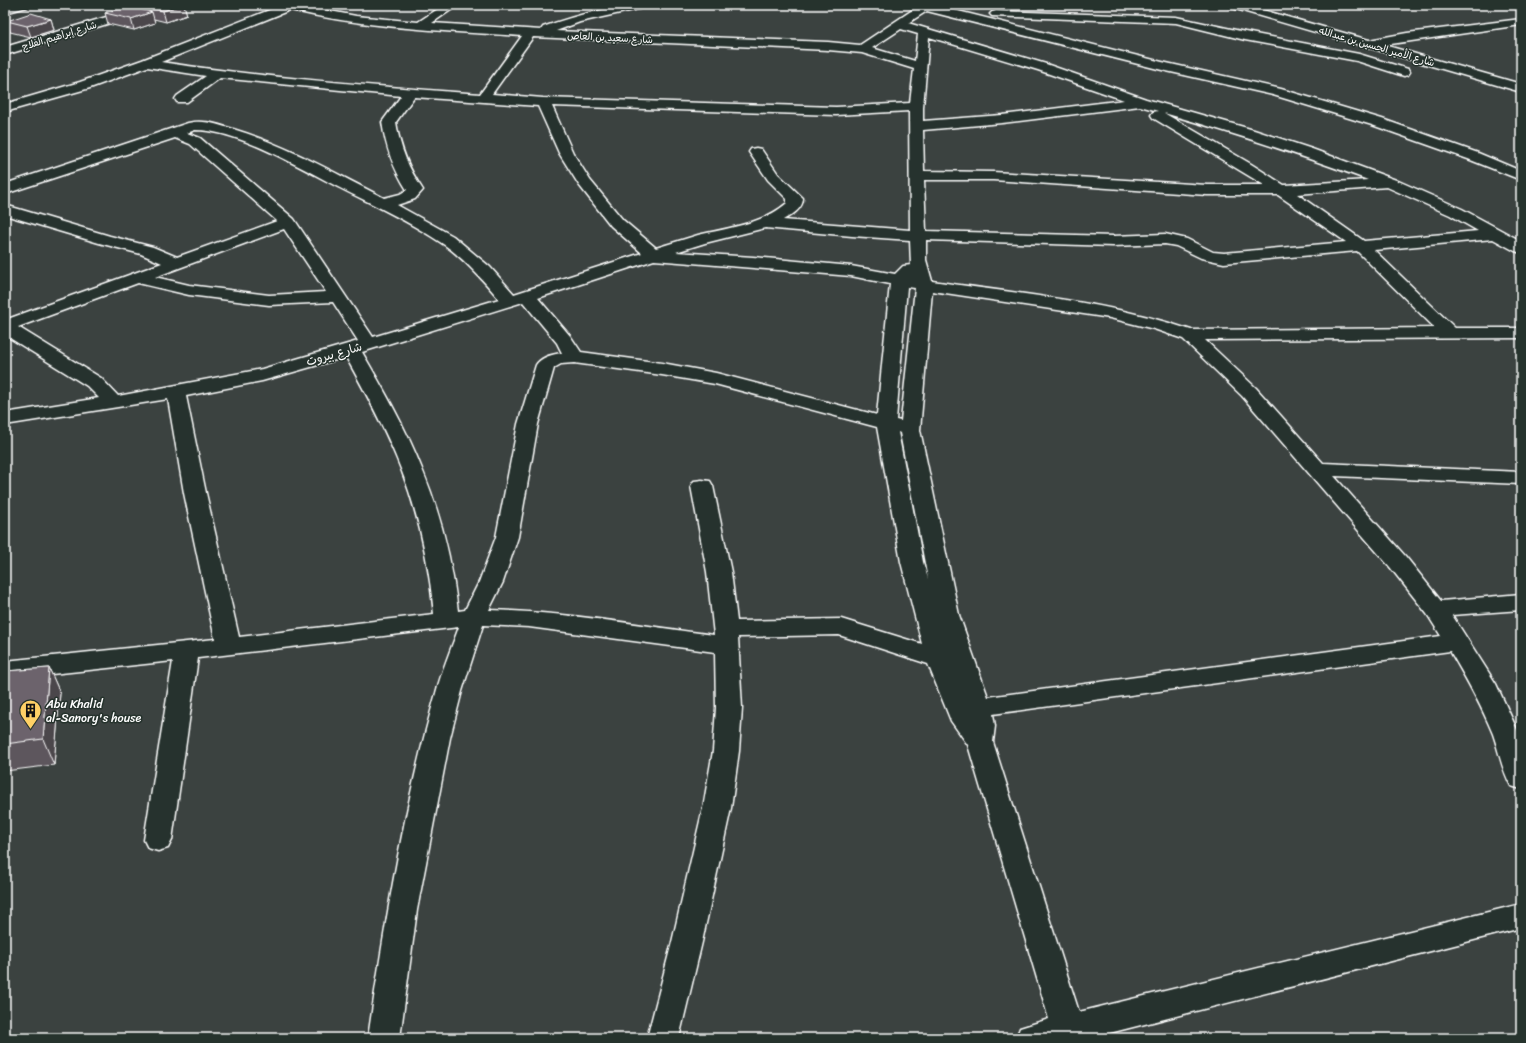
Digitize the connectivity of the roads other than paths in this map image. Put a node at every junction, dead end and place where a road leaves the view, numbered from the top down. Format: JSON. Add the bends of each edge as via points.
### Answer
{"nodes":[{"id":1,"x":23,"y":5,"type":"edge"},
{"id":2,"x":115,"y":5,"type":"edge"},
{"id":3,"x":159,"y":5,"type":"edge"},
{"id":4,"x":452,"y":5,"type":"edge"},
{"id":5,"x":643,"y":5,"type":"edge"},
{"id":6,"x":1233,"y":5,"type":"edge"},
{"id":7,"x":288,"y":6,"type":"edge"},
{"id":8,"x":926,"y":6,"type":"edge"},
{"id":9,"x":5,"y":10,"type":"edge"},
{"id":10,"x":134,"y":12,"type":"junction"},
{"id":11,"x":948,"y":12,"type":"junction"},
{"id":12,"x":1521,"y":22,"type":"edge"},
{"id":13,"x":898,"y":24,"type":"junction"},
{"id":14,"x":421,"y":25,"type":"junction"},
{"id":15,"x":924,"y":32,"type":"junction"},
{"id":16,"x":535,"y":33,"type":"junction"},
{"id":17,"x":1367,"y":44,"type":"junction"},
{"id":18,"x":862,"y":49,"type":"junction"},
{"id":19,"x":5,"y":51,"type":"edge"},
{"id":20,"x":146,"y":63,"type":"junction"},
{"id":21,"x":920,"y":68,"type":"junction"},
{"id":22,"x":1404,"y":72,"type":"dead end"},
{"id":23,"x":217,"y":74,"type":"junction"},
{"id":24,"x":1521,"y":88,"type":"edge"},
{"id":25,"x":411,"y":92,"type":"junction"},
{"id":26,"x":484,"y":97,"type":"junction"},
{"id":27,"x":182,"y":99,"type":"dead end"},
{"id":28,"x":543,"y":102,"type":"junction"},
{"id":29,"x":1141,"y":102,"type":"junction"},
{"id":30,"x":916,"y":107,"type":"junction"},
{"id":31,"x":1158,"y":107,"type":"junction"},
{"id":32,"x":5,"y":108,"type":"edge"},
{"id":33,"x":916,"y":126,"type":"junction"},
{"id":34,"x":175,"y":132,"type":"junction"},
{"id":35,"x":756,"y":152,"type":"dead end"},
{"id":36,"x":917,"y":175,"type":"junction"},
{"id":37,"x":1521,"y":176,"type":"edge"},
{"id":38,"x":1391,"y":183,"type":"junction"},
{"id":39,"x":5,"y":189,"type":"edge"},
{"id":40,"x":1283,"y":190,"type":"junction"},
{"id":41,"x":382,"y":203,"type":"junction"},
{"id":42,"x":5,"y":210,"type":"edge"},
{"id":43,"x":288,"y":222,"type":"junction"},
{"id":44,"x":765,"y":223,"type":"junction"},
{"id":45,"x":918,"y":234,"type":"junction"},
{"id":46,"x":1496,"y":234,"type":"junction"},
{"id":47,"x":1361,"y":246,"type":"junction"},
{"id":48,"x":1521,"y":248,"type":"edge"},
{"id":49,"x":654,"y":255,"type":"junction"},
{"id":50,"x":918,"y":260,"type":"junction"},
{"id":51,"x":177,"y":263,"type":"junction"},
{"id":52,"x":138,"y":278,"type":"junction"},
{"id":53,"x":900,"y":280,"type":"junction"},
{"id":54,"x":924,"y":285,"type":"junction"},
{"id":55,"x":338,"y":297,"type":"junction"},
{"id":56,"x":519,"y":298,"type":"junction"},
{"id":57,"x":1450,"y":333,"type":"junction"},
{"id":58,"x":1521,"y":333,"type":"edge"},
{"id":59,"x":1189,"y":336,"type":"junction"},
{"id":60,"x":361,"y":347,"type":"junction"},
{"id":61,"x":574,"y":356,"type":"junction"},
{"id":62,"x":176,"y":392,"type":"junction"},
{"id":63,"x":112,"y":402,"type":"junction"},
{"id":64,"x":5,"y":419,"type":"edge"},
{"id":65,"x":886,"y":423,"type":"junction"},
{"id":66,"x":910,"y":430,"type":"junction"},
{"id":67,"x":1316,"y":469,"type":"junction"},
{"id":68,"x":1521,"y":478,"type":"edge"},
{"id":69,"x":702,"y":486,"type":"dead end"},
{"id":70,"x":1521,"y":602,"type":"edge"},
{"id":71,"x":1435,"y":609,"type":"junction"},
{"id":72,"x":474,"y":617,"type":"junction"},
{"id":73,"x":447,"y":620,"type":"junction"},
{"id":74,"x":727,"y":637,"type":"junction"},
{"id":75,"x":1457,"y":642,"type":"junction"},
{"id":76,"x":229,"y":646,"type":"junction"},
{"id":77,"x":187,"y":651,"type":"junction"},
{"id":78,"x":938,"y":658,"type":"junction"},
{"id":79,"x":5,"y":670,"type":"edge"},
{"id":80,"x":969,"y":709,"type":"junction"},
{"id":81,"x":1521,"y":779,"type":"edge"},
{"id":82,"x":158,"y":840,"type":"dead end"},
{"id":83,"x":1521,"y":916,"type":"edge"},
{"id":84,"x":1069,"y":1033,"type":"edge"},
{"id":85,"x":384,"y":1038,"type":"edge"},
{"id":86,"x":663,"y":1038,"type":"edge"},
{"id":87,"x":1032,"y":1038,"type":"edge"}],
"edges":[{"from":1,"to":9,"type":"street"},
{"from":2,"to":10,"type":"street"},
{"from":3,"to":10,"type":"street","name":"شارع إبراهيم الفلاح"},
{"from":4,"to":14,"type":"street"},
{"from":5,"to":16,"type":"street","via":[[577,20]]},
{"from":6,"to":17,"type":"street","name":"شارع الأمير الحسين بن عبدالله"},
{"from":7,"to":14,"type":"street","name":"شارع سعيد بن العاص","via":[[367,20]]},
{"from":7,"to":20,"type":"street"},
{"from":8,"to":11,"type":"street"},
{"from":8,"to":13,"type":"street"},
{"from":10,"to":19,"type":"street","name":"شارع إبراهيم الفلاح"},
{"from":11,"to":22,"type":"street","via":[[1176,20],[1359,58]]},
{"from":11,"to":37,"type":"street","via":[[1110,54],[1276,92],[1377,122]]},
{"from":12,"to":17,"type":"street"},
{"from":13,"to":15,"type":"street"},
{"from":13,"to":18,"type":"street"},
{"from":14,"to":16,"type":"street","name":"شارع سعيد بن العاص"},
{"from":15,"to":21,"type":"street"},
{"from":15,"to":29,"type":"street","via":[[1042,67]]},
{"from":16,"to":18,"type":"street","name":"شارع سعيد بن العاص"},
{"from":16,"to":26,"type":"street","via":[[496,78]]},
{"from":17,"to":24,"type":"street","name":"شارع الأمير الحسين بن عبدالله"},
{"from":18,"to":21,"type":"street","name":"شارع سعيد بن العاص"},
{"from":20,"to":23,"type":"street"},
{"from":20,"to":32,"type":"street","via":[[85,85]]},
{"from":21,"to":30,"type":"street"},
{"from":23,"to":25,"type":"street"},
{"from":23,"to":27,"type":"street"},
{"from":25,"to":26,"type":"street"},
{"from":25,"to":41,"type":"street","via":[[389,122],[393,148],[404,175],[415,190],[408,196]]},
{"from":26,"to":28,"type":"street"},
{"from":28,"to":30,"type":"street","via":[[836,110]]},
{"from":28,"to":49,"type":"street","via":[[566,153],[584,182],[617,223]]},
{"from":29,"to":31,"type":"street"},
{"from":29,"to":33,"type":"street","via":[[1002,119]]},
{"from":30,"to":33,"type":"street"},
{"from":31,"to":38,"type":"street","via":[[1300,149]]},
{"from":31,"to":40,"type":"street","via":[[1157,114]]},
{"from":33,"to":36,"type":"street"},
{"from":34,"to":39,"type":"street"},
{"from":34,"to":41,"type":"street","via":[[200,125],[247,138],[276,149]]},
{"from":34,"to":43,"type":"street","via":[[195,141]]},
{"from":35,"to":44,"type":"street","via":[[773,177],[795,198],[795,204],[791,208]]},
{"from":36,"to":40,"type":"street","via":[[993,176],[1207,190]]},
{"from":36,"to":45,"type":"street"},
{"from":38,"to":40,"type":"street"},
{"from":38,"to":46,"type":"street","via":[[1456,212]]},
{"from":40,"to":47,"type":"street"},
{"from":41,"to":56,"type":"street","via":[[447,239]]},
{"from":42,"to":51,"type":"street","via":[[147,250]]},
{"from":43,"to":51,"type":"street"},
{"from":43,"to":55,"type":"street"},
{"from":44,"to":45,"type":"street"},
{"from":44,"to":49,"type":"street","name":"شارع بيروت","via":[[706,237]]},
{"from":45,"to":47,"type":"street","via":[[1114,240],[1165,239],[1179,241],[1218,258]]},
{"from":45,"to":50,"type":"street"},
{"from":46,"to":47,"type":"street"},
{"from":46,"to":48,"type":"street"},
{"from":47,"to":57,"type":"street"},
{"from":49,"to":53,"type":"street","via":[[851,271]]},
{"from":49,"to":56,"type":"street","name":"شارع بيروت"},
{"from":50,"to":53,"type":"street"},
{"from":50,"to":54,"type":"street"},
{"from":51,"to":52,"type":"street"},
{"from":52,"to":55,"type":"street","via":[[189,290],[269,300]]},
{"from":52,"to":63,"type":"street","via":[[5,326],[94,382]]},
{"from":53,"to":54,"type":"street"},
{"from":53,"to":65,"type":"street"},
{"from":54,"to":59,"type":"street","via":[[1110,313],[1160,325]]},
{"from":54,"to":66,"type":"street"},
{"from":55,"to":60,"type":"street"},
{"from":56,"to":60,"type":"street","name":"شارع بيروت"},
{"from":56,"to":61,"type":"street","via":[[565,341]]},
{"from":57,"to":58,"type":"street"},
{"from":57,"to":59,"type":"street"},
{"from":59,"to":67,"type":"street","via":[[1249,392]]},
{"from":60,"to":62,"type":"street","name":"شارع بيروت","via":[[263,375]]},
{"from":60,"to":73,"type":"street","via":[[412,470],[432,533]]},
{"from":61,"to":65,"type":"street","via":[[716,379]]},
{"from":61,"to":72,"type":"street","via":[[557,359],[545,365],[528,424],[506,537],[491,582]]},
{"from":62,"to":63,"type":"street","name":"شارع بيروت"},
{"from":62,"to":76,"type":"street","via":[[195,493]]},
{"from":63,"to":64,"type":"street","name":"شارع بيروت"},
{"from":65,"to":66,"type":"street"},
{"from":65,"to":78,"type":"street","via":[[912,562]]},
{"from":66,"to":80,"type":"street","via":[[947,615]]},
{"from":67,"to":68,"type":"street"},
{"from":67,"to":71,"type":"street","via":[[1398,562]]},
{"from":69,"to":74,"type":"street","via":[[719,572]]},
{"from":70,"to":71,"type":"street"},
{"from":71,"to":75,"type":"street"},
{"from":72,"to":73,"type":"street"},
{"from":72,"to":74,"type":"street","via":[[529,619]]},
{"from":72,"to":85,"type":"street","via":[[449,691],[437,738],[402,910]]},
{"from":73,"to":76,"type":"street"},
{"from":74,"to":78,"type":"street","via":[[831,626]]},
{"from":74,"to":86,"type":"street","via":[[729,708],[726,750],[717,808]]},
{"from":75,"to":80,"type":"street"},
{"from":75,"to":81,"type":"street","via":[[1486,691],[1506,734]]},
{"from":76,"to":77,"type":"street"},
{"from":77,"to":79,"type":"street"},
{"from":77,"to":82,"type":"street"},
{"from":78,"to":80,"type":"street"},
{"from":80,"to":84,"type":"street","via":[[982,726],[980,742]]},
{"from":83,"to":84,"type":"street"},
{"from":84,"to":87,"type":"street"}]}
